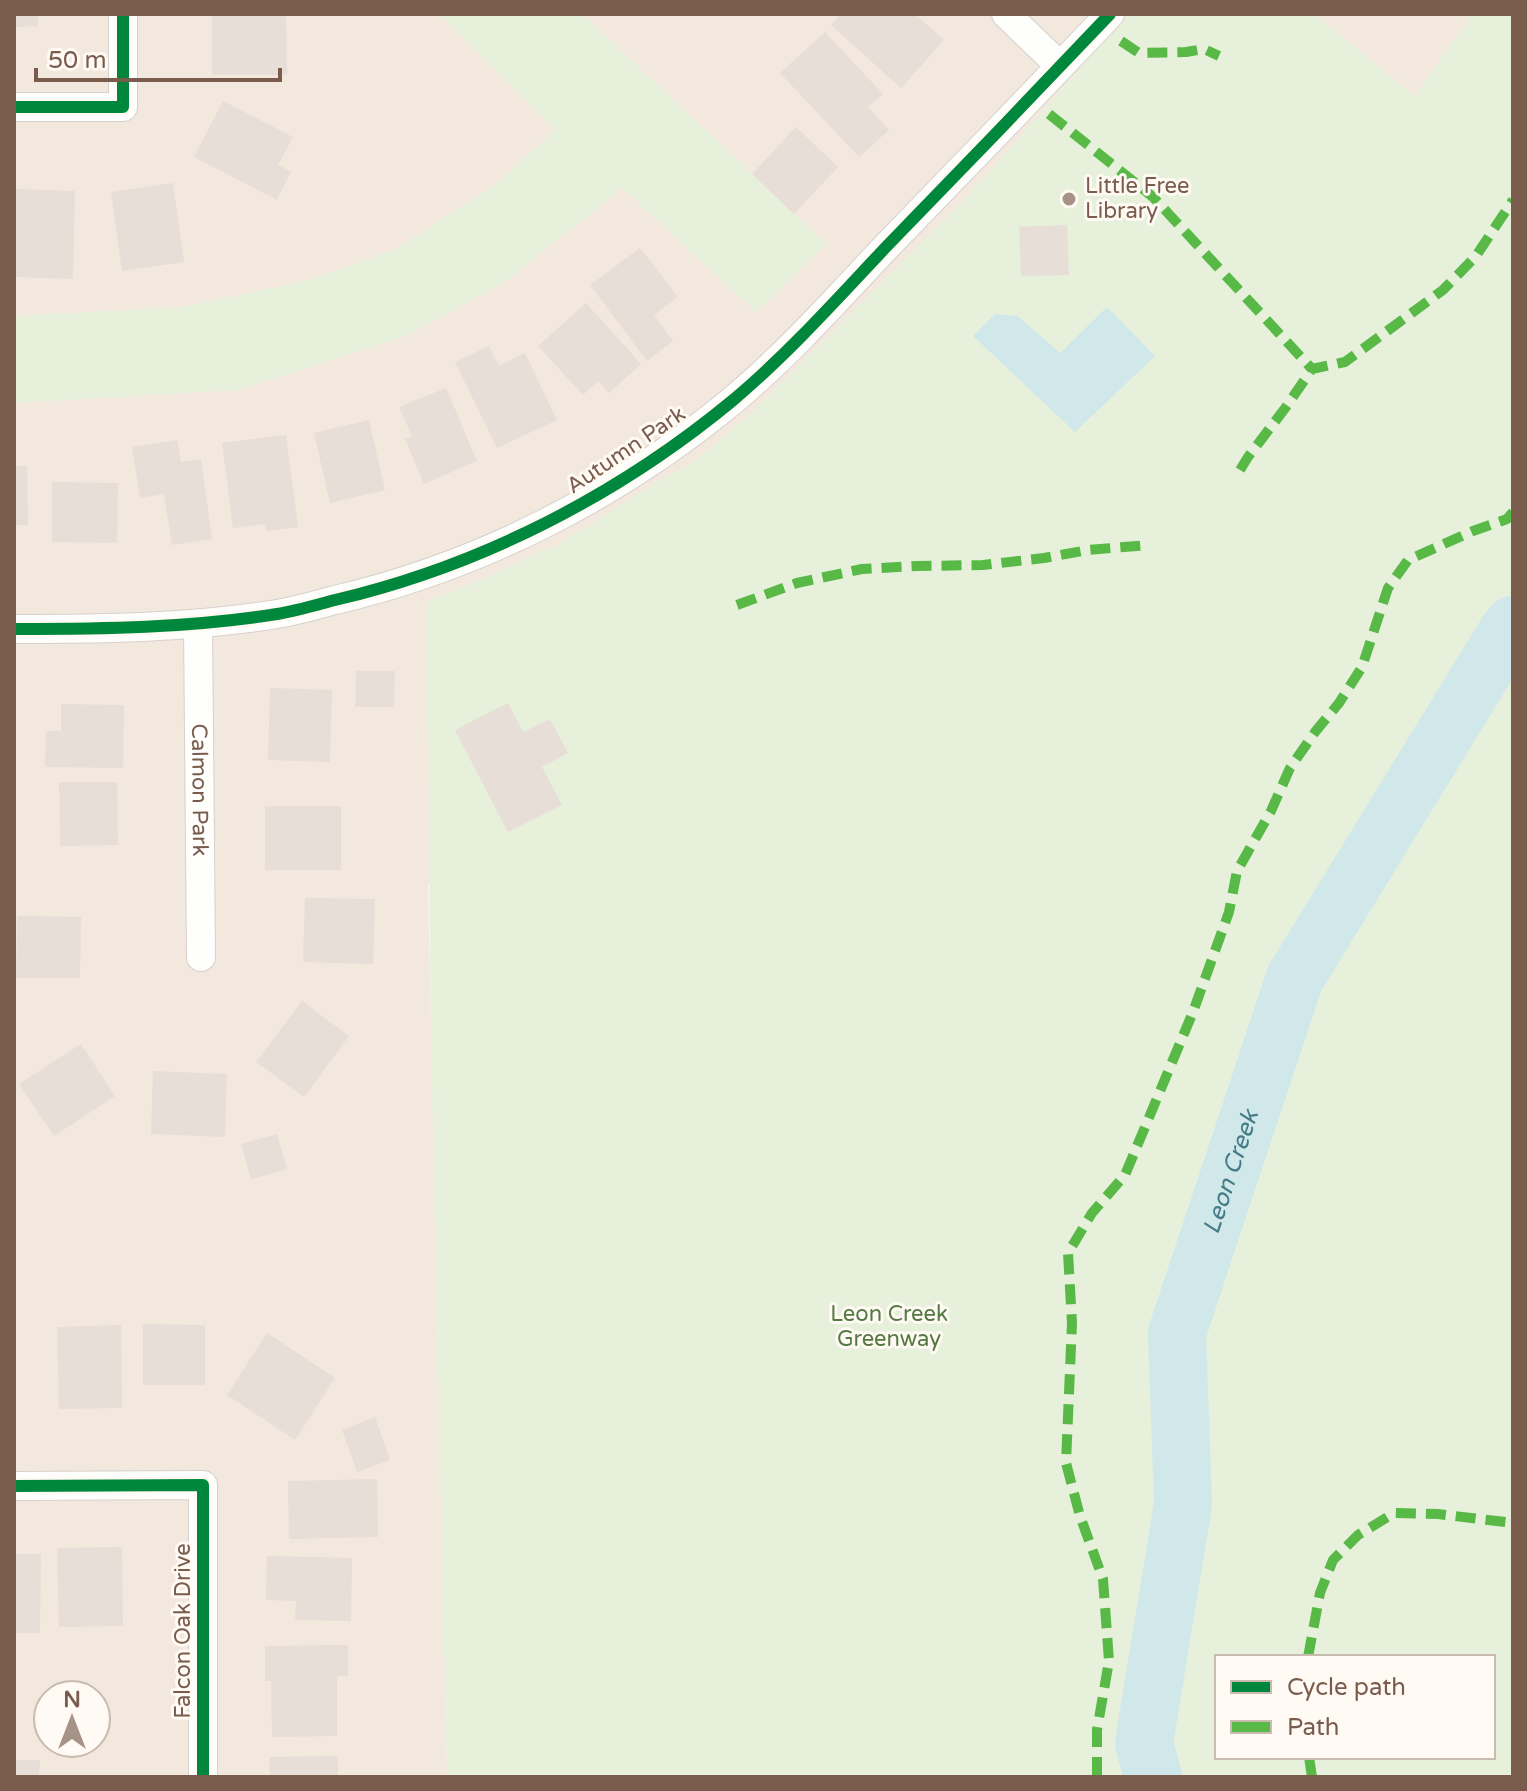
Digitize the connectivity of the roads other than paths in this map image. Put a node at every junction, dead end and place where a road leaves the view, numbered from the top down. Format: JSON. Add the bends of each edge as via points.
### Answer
{"nodes":[{"id":1,"x":123,"y":14,"type":"edge"},
{"id":2,"x":1006,"y":14,"type":"edge"},
{"id":3,"x":1110,"y":14,"type":"edge"},
{"id":4,"x":1060,"y":66,"type":"junction"},
{"id":5,"x":14,"y":107,"type":"edge"},
{"id":6,"x":198,"y":624,"type":"junction"},
{"id":7,"x":14,"y":629,"type":"edge"},
{"id":8,"x":201,"y":957,"type":"dead end"},
{"id":9,"x":14,"y":1486,"type":"edge"},
{"id":10,"x":203,"y":1777,"type":"edge"}],
"edges":[{"from":1,"to":5,"type":"street","via":[[123,107]]},
{"from":2,"to":4,"type":"street"},
{"from":3,"to":4,"type":"street","name":"Autumn Park"},
{"from":4,"to":6,"type":"street","name":"Autumn Park","via":[[807,330],[733,400],[653,461],[566,513],[474,557],[379,590],[280,613]]},
{"from":6,"to":7,"type":"street","name":"Autumn Park"},
{"from":6,"to":8,"type":"street","name":"Calmon Park"},
{"from":9,"to":10,"type":"street","name":"Falcon Oak Drive","via":[[203,1485]]}]}
